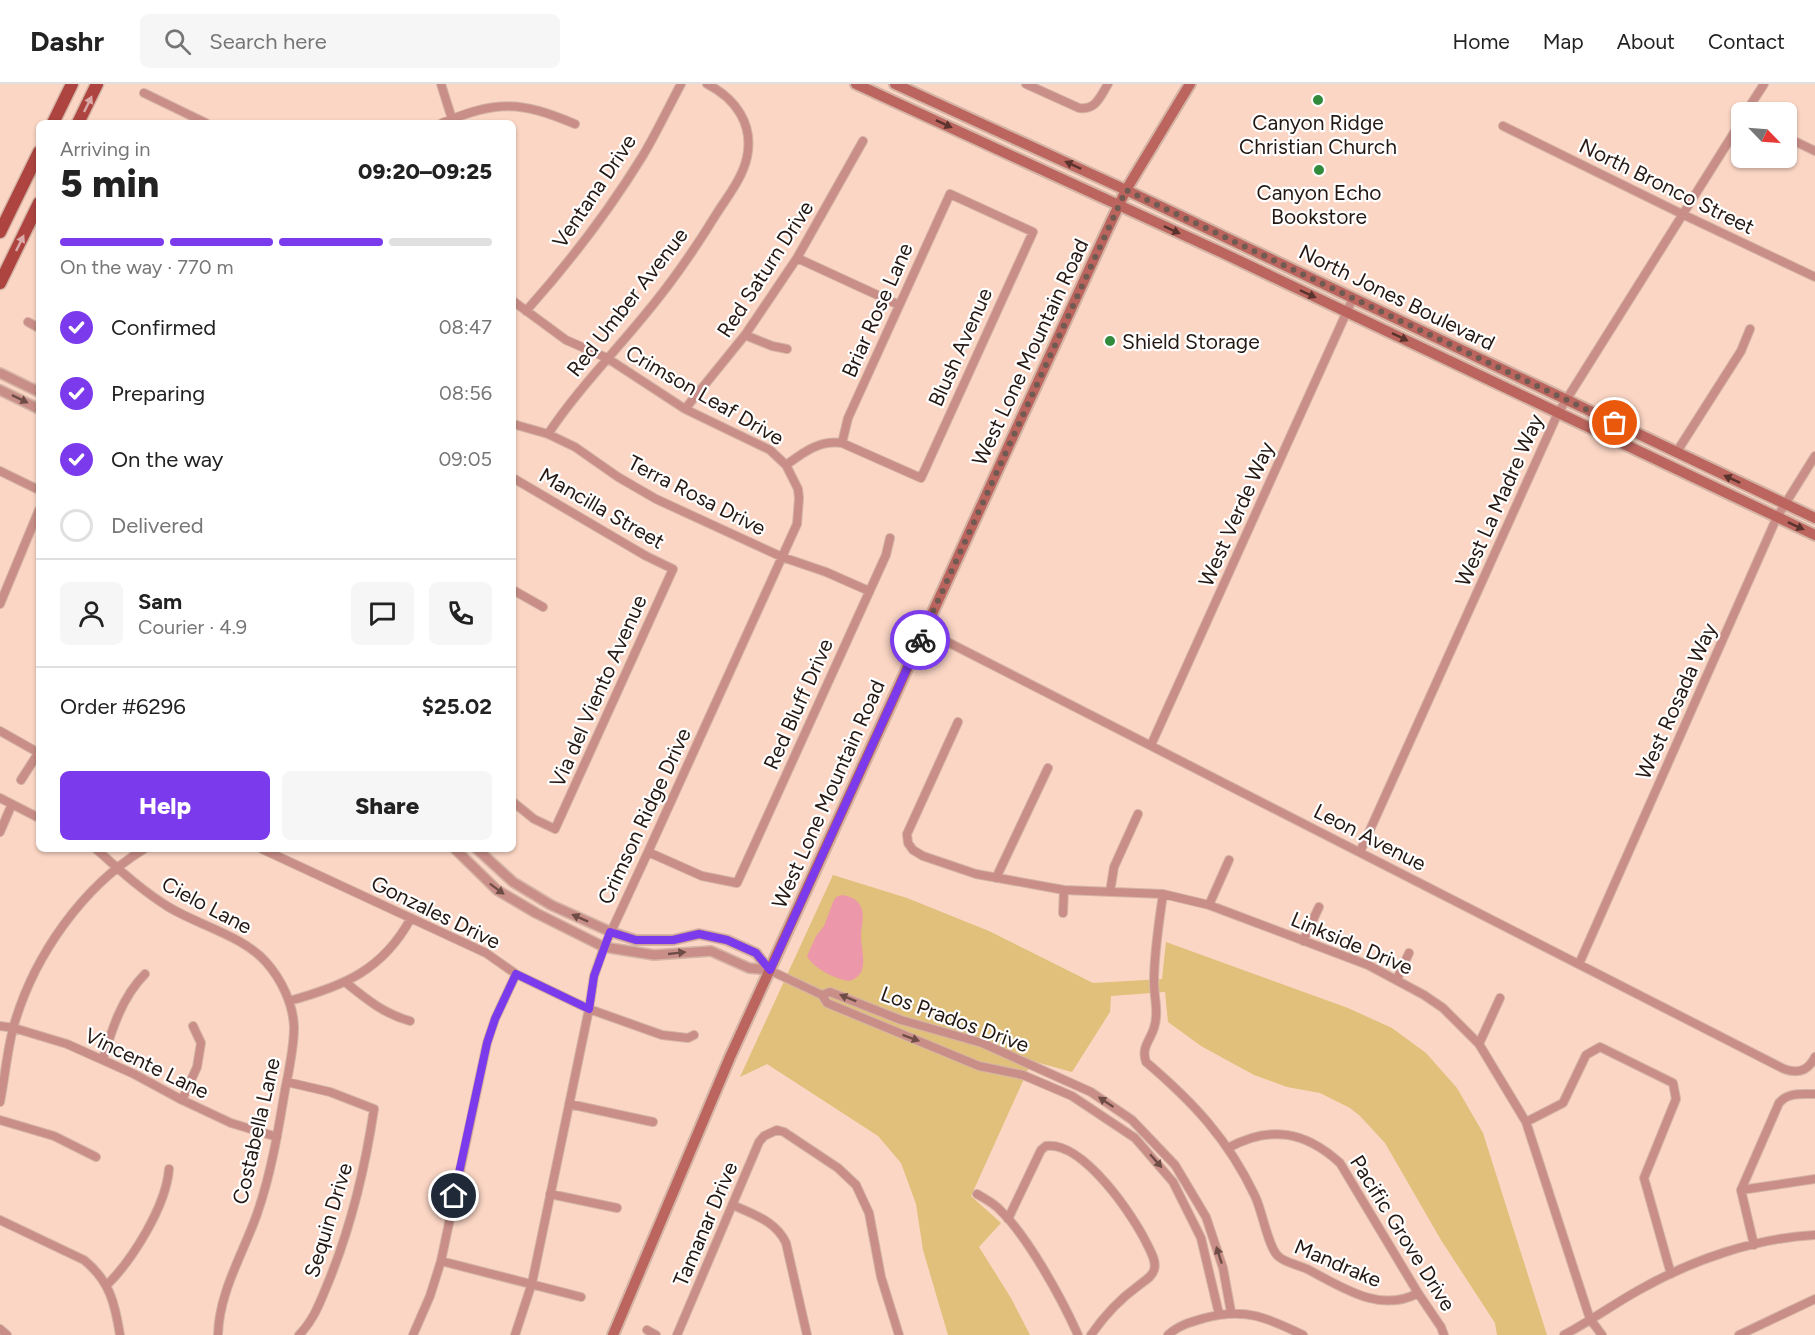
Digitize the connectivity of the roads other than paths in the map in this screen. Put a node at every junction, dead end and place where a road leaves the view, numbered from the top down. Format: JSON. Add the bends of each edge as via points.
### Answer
{"nodes":[{"id":1,"x":72,"y":84,"type":"edge"},
{"id":2,"x":97,"y":84,"type":"edge"},
{"id":3,"x":441,"y":84,"type":"edge"},
{"id":4,"x":681,"y":84,"type":"edge"},
{"id":5,"x":707,"y":84,"type":"edge"},
{"id":6,"x":856,"y":84,"type":"edge"},
{"id":7,"x":897,"y":84,"type":"edge"},
{"id":8,"x":1026,"y":84,"type":"edge"},
{"id":9,"x":1108,"y":84,"type":"edge"},
{"id":10,"x":1190,"y":84,"type":"edge"},
{"id":11,"x":1764,"y":84,"type":"edge"},
{"id":12,"x":144,"y":93,"type":"dead end"},
{"id":13,"x":891,"y":100,"type":"junction"},
{"id":14,"x":1752,"y":102,"type":"edge"},
{"id":15,"x":452,"y":119,"type":"joint"},
{"id":16,"x":54,"y":120,"type":"edge"},
{"id":17,"x":79,"y":120,"type":"edge"},
{"id":18,"x":200,"y":120,"type":"edge"},
{"id":19,"x":575,"y":124,"type":"dead end"},
{"id":20,"x":1503,"y":126,"type":"dead end"},
{"id":21,"x":1731,"y":137,"type":"edge"},
{"id":22,"x":863,"y":141,"type":"dead end"},
{"id":23,"x":1797,"y":142,"type":"edge"},
{"id":24,"x":1815,"y":151,"type":"edge"},
{"id":25,"x":36,"y":157,"type":"edge"},
{"id":26,"x":1126,"y":190,"type":"junction"},
{"id":27,"x":950,"y":194,"type":"joint"},
{"id":28,"x":1119,"y":205,"type":"junction"},
{"id":29,"x":5,"y":208,"type":"edge"},
{"id":30,"x":36,"y":209,"type":"edge"},
{"id":31,"x":1682,"y":214,"type":"junction"},
{"id":32,"x":0,"y":232,"type":"edge"},
{"id":33,"x":797,"y":258,"type":"junction"},
{"id":34,"x":1815,"y":277,"type":"edge"},
{"id":35,"x":0,"y":283,"type":"edge"},
{"id":36,"x":1353,"y":298,"type":"junction"},
{"id":37,"x":516,"y":303,"type":"edge"},
{"id":38,"x":899,"y":305,"type":"junction"},
{"id":39,"x":526,"y":311,"type":"junction"},
{"id":40,"x":1347,"y":312,"type":"junction"},
{"id":41,"x":28,"y":322,"type":"dead end"},
{"id":42,"x":36,"y":326,"type":"edge"},
{"id":43,"x":1750,"y":329,"type":"dead end"},
{"id":44,"x":745,"y":335,"type":"junction"},
{"id":45,"x":787,"y":349,"type":"dead end"},
{"id":46,"x":608,"y":358,"type":"junction"},
{"id":47,"x":0,"y":373,"type":"edge"},
{"id":48,"x":0,"y":390,"type":"edge"},
{"id":49,"x":36,"y":391,"type":"edge"},
{"id":50,"x":1565,"y":400,"type":"junction"},
{"id":51,"x":36,"y":408,"type":"edge"},
{"id":52,"x":685,"y":409,"type":"junction"},
{"id":53,"x":1558,"y":413,"type":"junction"},
{"id":54,"x":516,"y":425,"type":"edge"},
{"id":55,"x":548,"y":434,"type":"junction"},
{"id":56,"x":842,"y":443,"type":"junction"},
{"id":57,"x":1676,"y":453,"type":"junction"},
{"id":58,"x":1815,"y":456,"type":"edge"},
{"id":59,"x":786,"y":465,"type":"junction"},
{"id":60,"x":0,"y":471,"type":"edge"},
{"id":61,"x":516,"y":480,"type":"edge"},
{"id":62,"x":36,"y":489,"type":"edge"},
{"id":63,"x":1784,"y":504,"type":"junction"},
{"id":64,"x":36,"y":517,"type":"edge"},
{"id":65,"x":1778,"y":517,"type":"junction"},
{"id":66,"x":1815,"y":518,"type":"edge"},
{"id":67,"x":1815,"y":535,"type":"edge"},
{"id":68,"x":890,"y":538,"type":"dead end"},
{"id":69,"x":782,"y":557,"type":"junction"},
{"id":70,"x":673,"y":569,"type":"joint"},
{"id":71,"x":869,"y":591,"type":"junction"},
{"id":72,"x":516,"y":592,"type":"edge"},
{"id":73,"x":0,"y":603,"type":"edge"},
{"id":74,"x":543,"y":607,"type":"dead end"},
{"id":75,"x":924,"y":630,"type":"junction"},
{"id":76,"x":958,"y":722,"type":"dead end"},
{"id":77,"x":0,"y":731,"type":"edge"},
{"id":78,"x":1150,"y":745,"type":"junction"},
{"id":79,"x":36,"y":751,"type":"edge"},
{"id":80,"x":36,"y":758,"type":"edge"},
{"id":81,"x":1048,"y":768,"type":"dead end"},
{"id":82,"x":21,"y":780,"type":"dead end"},
{"id":83,"x":0,"y":798,"type":"edge"},
{"id":84,"x":12,"y":804,"type":"junction"},
{"id":85,"x":516,"y":804,"type":"edge"},
{"id":86,"x":1138,"y":814,"type":"dead end"},
{"id":87,"x":36,"y":816,"type":"edge"},
{"id":88,"x":0,"y":832,"type":"edge"},
{"id":89,"x":99,"y":852,"type":"edge"},
{"id":90,"x":140,"y":852,"type":"edge"},
{"id":91,"x":268,"y":852,"type":"edge"},
{"id":92,"x":458,"y":852,"type":"edge"},
{"id":93,"x":480,"y":852,"type":"edge"},
{"id":94,"x":648,"y":852,"type":"junction"},
{"id":95,"x":1360,"y":852,"type":"junction"},
{"id":96,"x":1229,"y":860,"type":"dead end"},
{"id":97,"x":118,"y":868,"type":"junction"},
{"id":98,"x":996,"y":878,"type":"junction"},
{"id":99,"x":1064,"y":890,"type":"junction"},
{"id":100,"x":1110,"y":892,"type":"junction"},
{"id":101,"x":1163,"y":894,"type":"junction"},
{"id":102,"x":1209,"y":905,"type":"junction"},
{"id":103,"x":1319,"y":907,"type":"dead end"},
{"id":104,"x":1063,"y":913,"type":"dead end"},
{"id":105,"x":411,"y":918,"type":"junction"},
{"id":106,"x":610,"y":932,"type":"junction"},
{"id":107,"x":1303,"y":941,"type":"junction"},
{"id":108,"x":604,"y":946,"type":"junction"},
{"id":109,"x":1409,"y":953,"type":"dead end"},
{"id":110,"x":1579,"y":964,"type":"junction"},
{"id":111,"x":770,"y":970,"type":"junction"},
{"id":112,"x":145,"y":974,"type":"dead end"},
{"id":113,"x":516,"y":974,"type":"junction"},
{"id":114,"x":1397,"y":979,"type":"junction"},
{"id":115,"x":345,"y":982,"type":"junction"},
{"id":116,"x":822,"y":995,"type":"junction"},
{"id":117,"x":1500,"y":998,"type":"dead end"},
{"id":118,"x":289,"y":1001,"type":"junction"},
{"id":119,"x":589,"y":1009,"type":"junction"},
{"id":120,"x":410,"y":1022,"type":"dead end"},
{"id":121,"x":0,"y":1026,"type":"edge"},
{"id":122,"x":193,"y":1026,"type":"dead end"},
{"id":123,"x":14,"y":1028,"type":"junction"},
{"id":124,"x":694,"y":1035,"type":"dead end"},
{"id":125,"x":1479,"y":1044,"type":"junction"},
{"id":126,"x":1815,"y":1057,"type":"edge"},
{"id":127,"x":103,"y":1059,"type":"junction"},
{"id":128,"x":287,"y":1082,"type":"junction"},
{"id":129,"x":1815,"y":1094,"type":"edge"},
{"id":130,"x":182,"y":1100,"type":"junction"},
{"id":131,"x":0,"y":1102,"type":"edge"},
{"id":132,"x":569,"y":1104,"type":"junction"},
{"id":133,"x":0,"y":1120,"type":"edge"},
{"id":134,"x":653,"y":1122,"type":"dead end"},
{"id":135,"x":1526,"y":1122,"type":"junction"},
{"id":136,"x":277,"y":1137,"type":"junction"},
{"id":137,"x":1228,"y":1148,"type":"junction"},
{"id":138,"x":96,"y":1157,"type":"dead end"},
{"id":139,"x":168,"y":1169,"type":"dead end"},
{"id":140,"x":1815,"y":1179,"type":"edge"},
{"id":141,"x":1741,"y":1190,"type":"junction"},
{"id":142,"x":550,"y":1194,"type":"junction"},
{"id":143,"x":977,"y":1194,"type":"dead end"},
{"id":144,"x":733,"y":1205,"type":"junction"},
{"id":145,"x":616,"y":1208,"type":"dead end"},
{"id":146,"x":1008,"y":1219,"type":"junction"},
{"id":147,"x":0,"y":1220,"type":"edge"},
{"id":148,"x":1815,"y":1234,"type":"edge"},
{"id":149,"x":1754,"y":1245,"type":"junction"},
{"id":150,"x":441,"y":1261,"type":"junction"},
{"id":151,"x":1671,"y":1274,"type":"junction"},
{"id":152,"x":532,"y":1283,"type":"junction"},
{"id":153,"x":107,"y":1285,"type":"junction"},
{"id":154,"x":1418,"y":1293,"type":"junction"},
{"id":155,"x":581,"y":1297,"type":"dead end"},
{"id":156,"x":1815,"y":1299,"type":"edge"},
{"id":157,"x":1231,"y":1312,"type":"junction"},
{"id":158,"x":1219,"y":1314,"type":"junction"},
{"id":159,"x":1590,"y":1319,"type":"junction"},
{"id":160,"x":0,"y":1329,"type":"edge"},
{"id":161,"x":647,"y":1330,"type":"dead end"},
{"id":162,"x":7,"y":1335,"type":"edge"},
{"id":163,"x":120,"y":1335,"type":"edge"},
{"id":164,"x":218,"y":1335,"type":"edge"},
{"id":165,"x":299,"y":1335,"type":"edge"},
{"id":166,"x":413,"y":1335,"type":"edge"},
{"id":167,"x":515,"y":1335,"type":"edge"},
{"id":168,"x":613,"y":1335,"type":"edge"},
{"id":169,"x":656,"y":1335,"type":"edge"},
{"id":170,"x":676,"y":1335,"type":"edge"},
{"id":171,"x":807,"y":1335,"type":"edge"},
{"id":172,"x":899,"y":1335,"type":"edge"},
{"id":173,"x":1078,"y":1335,"type":"edge"},
{"id":174,"x":1091,"y":1335,"type":"edge"},
{"id":175,"x":1168,"y":1335,"type":"edge"},
{"id":176,"x":1304,"y":1335,"type":"edge"},
{"id":177,"x":1444,"y":1335,"type":"edge"},
{"id":178,"x":1564,"y":1335,"type":"edge"},
{"id":179,"x":1602,"y":1335,"type":"edge"},
{"id":180,"x":1739,"y":1335,"type":"edge"}],
"edges":[{"from":1,"to":16,"type":"main road"},
{"from":17,"to":2,"type":"main road","one_way":true},
{"from":3,"to":15,"type":"street"},
{"from":4,"to":39,"type":"street","name":"Ventana Drive","via":[[643,156],[600,220]]},
{"from":5,"to":46,"type":"street","name":"Red Umber Avenue","via":[[729,99],[745,121],[747,157],[740,175],[678,272]]},
{"from":6,"to":13,"type":"main road","name":"North Jones Boulevard"},
{"from":7,"to":13,"type":"street"},
{"from":26,"to":7,"type":"main road","name":"North Jones Boulevard","one_way":true},
{"from":8,"to":9,"type":"street","via":[[1088,109]]},
{"from":10,"to":26,"type":"main road","name":"West Lone Mountain Road"},
{"from":11,"to":14,"type":"street"},
{"from":12,"to":18,"type":"street"},
{"from":13,"to":28,"type":"main road","name":"North Jones Boulevard","one_way":true},
{"from":15,"to":19,"type":"street","via":[[485,108],[528,107]]},
{"from":20,"to":31,"type":"street","name":"North Bronco Street"},
{"from":21,"to":31,"type":"street","name":"West La Madre Way"},
{"from":22,"to":33,"type":"street","name":"Red Saturn Drive"},
{"from":23,"to":24,"type":"street"},
{"from":25,"to":29,"type":"main road"},
{"from":26,"to":28,"type":"main road","name":"West Lone Mountain Road"},
{"from":26,"to":36,"type":"main road","name":"North Jones Boulevard"},
{"from":27,"to":38,"type":"street","name":"Briar Rose Lane"},
{"from":27,"to":56,"type":"street","name":"Blush Avenue","via":[[1033,232],[921,478]]},
{"from":28,"to":40,"type":"main road","name":"North Jones Boulevard","one_way":true},
{"from":28,"to":75,"type":"main road","name":"West Lone Mountain Road"},
{"from":29,"to":32,"type":"main road"},
{"from":35,"to":30,"type":"main road","one_way":true},
{"from":31,"to":34,"type":"street","name":"North Bronco Street"},
{"from":31,"to":50,"type":"street","name":"West La Madre Way"},
{"from":33,"to":38,"type":"street"},
{"from":33,"to":44,"type":"street","name":"Red Saturn Drive"},
{"from":36,"to":40,"type":"street","name":"West Verde Way"},
{"from":36,"to":50,"type":"main road","name":"North Jones Boulevard"},
{"from":37,"to":39,"type":"street","name":"Crimson Leaf Drive"},
{"from":38,"to":56,"type":"street","name":"Briar Rose Lane","via":[[848,418]]},
{"from":39,"to":46,"type":"street","name":"Crimson Leaf Drive","via":[[566,340]]},
{"from":40,"to":53,"type":"main road","name":"North Jones Boulevard","one_way":true},
{"from":40,"to":78,"type":"street","name":"West Verde Way"},
{"from":41,"to":42,"type":"street"},
{"from":43,"to":57,"type":"street","via":[[1741,351]]},
{"from":44,"to":45,"type":"street"},
{"from":44,"to":52,"type":"street","name":"Red Saturn Drive"},
{"from":46,"to":52,"type":"street","name":"Crimson Leaf Drive"},
{"from":46,"to":55,"type":"street","name":"Red Umber Avenue","via":[[566,406]]},
{"from":47,"to":49,"type":"street"},
{"from":48,"to":51,"type":"street","one_way":true},
{"from":50,"to":53,"type":"street","name":"West La Madre Way"},
{"from":50,"to":57,"type":"main road","name":"North Jones Boulevard"},
{"from":52,"to":59,"type":"street","name":"Crimson Leaf Drive","via":[[770,450]]},
{"from":53,"to":65,"type":"main road","name":"North Jones Boulevard"},
{"from":53,"to":95,"type":"street","name":"West La Madre Way"},
{"from":54,"to":55,"type":"street","name":"Terra Rosa Drive"},
{"from":55,"to":69,"type":"street","name":"Terra Rosa Drive","via":[[656,500]]},
{"from":56,"to":59,"type":"street","via":[[813,446]]},
{"from":63,"to":57,"type":"main road","name":"North Jones Boulevard","one_way":true},
{"from":58,"to":63,"type":"street","name":"West Rosada Way"},
{"from":59,"to":69,"type":"street","name":"Crimson Ridge Drive","via":[[799,498],[797,524]]},
{"from":60,"to":62,"type":"street"},
{"from":61,"to":70,"type":"street","name":"Mancilla Street"},
{"from":63,"to":65,"type":"street","name":"West Rosada Way"},
{"from":63,"to":66,"type":"main road","name":"North Jones Boulevard"},
{"from":64,"to":73,"type":"street"},
{"from":65,"to":67,"type":"main road","name":"North Jones Boulevard","one_way":true},
{"from":65,"to":110,"type":"street","name":"West Rosada Way"},
{"from":68,"to":71,"type":"street","name":"Red Bluff Drive"},
{"from":69,"to":71,"type":"street","name":"Terra Rosa Drive"},
{"from":69,"to":94,"type":"street","name":"Crimson Ridge Drive"},
{"from":70,"to":85,"type":"street","name":"Via del Viento Avenue","via":[[555,829]]},
{"from":71,"to":94,"type":"street","name":"Red Bluff Drive","via":[[737,883],[702,876]]},
{"from":72,"to":74,"type":"street"},
{"from":75,"to":78,"type":"street","name":"Leon Avenue"},
{"from":75,"to":111,"type":"main road","name":"West Lone Mountain Road"},
{"from":76,"to":98,"type":"street","name":"Linkside Drive","via":[[907,834],[908,843],[923,856]]},
{"from":77,"to":79,"type":"street"},
{"from":78,"to":95,"type":"street","name":"Leon Avenue"},
{"from":80,"to":82,"type":"street"},
{"from":81,"to":98,"type":"street"},
{"from":83,"to":84,"type":"street"},
{"from":84,"to":87,"type":"street"},
{"from":84,"to":88,"type":"street"},
{"from":86,"to":100,"type":"street","via":[[1114,867]]},
{"from":89,"to":97,"type":"street","name":"Cielo Lane"},
{"from":90,"to":97,"type":"street"},
{"from":91,"to":105,"type":"street","name":"Gonzales Drive"},
{"from":92,"to":108,"type":"street","one_way":true,"via":[[498,890]]},
{"from":106,"to":93,"type":"street","one_way":true,"via":[[551,905],[513,882]]},
{"from":94,"to":106,"type":"street","name":"Crimson Ridge Drive"},
{"from":95,"to":110,"type":"street","name":"Leon Avenue"},
{"from":96,"to":102,"type":"street"},
{"from":97,"to":118,"type":"street","name":"Cielo Lane","via":[[167,907],[246,945],[279,978]]},
{"from":97,"to":123,"type":"street","via":[[75,911],[40,962]]},
{"from":98,"to":99,"type":"street","name":"Linkside Drive"},
{"from":99,"to":100,"type":"street","name":"Linkside Drive"},
{"from":99,"to":104,"type":"street"},
{"from":100,"to":101,"type":"street","name":"Linkside Drive"},
{"from":101,"to":102,"type":"street","name":"Linkside Drive"},
{"from":101,"to":137,"type":"street","via":[[1155,955],[1157,1008],[1144,1055],[1146,1062],[1181,1092]]},
{"from":102,"to":107,"type":"street","name":"Linkside Drive"},
{"from":103,"to":107,"type":"street"},
{"from":105,"to":113,"type":"street","name":"Gonzales Drive","via":[[486,953]]},
{"from":105,"to":115,"type":"street","via":[[379,961]]},
{"from":106,"to":108,"type":"street","name":"Crimson Ridge Drive"},
{"from":106,"to":111,"type":"street","via":[[636,940],[673,940],[699,934],[727,940],[756,953]]},
{"from":107,"to":114,"type":"street","name":"Linkside Drive"},
{"from":108,"to":111,"type":"street","one_way":true,"via":[[654,955],[711,951],[749,968]]},
{"from":108,"to":119,"type":"street","name":"Crimson Ridge Drive"},
{"from":109,"to":114,"type":"street"},
{"from":110,"to":126,"type":"street","name":"Leon Avenue","via":[[1784,1069],[1800,1072]]},
{"from":111,"to":116,"type":"street","name":"Los Prados Drive"},
{"from":111,"to":168,"type":"main road","name":"West Lone Mountain Road"},
{"from":112,"to":127,"type":"street","via":[[134,985],[119,1014]]},
{"from":113,"to":119,"type":"street","name":"Gonzales Drive"},
{"from":113,"to":150,"type":"street","via":[[487,1043]]},
{"from":114,"to":125,"type":"street","name":"Linkside Drive","via":[[1443,1008]]},
{"from":115,"to":118,"type":"street"},
{"from":115,"to":120,"type":"street","via":[[375,1006]]},
{"from":157,"to":116,"type":"street","name":"Los Prados Drive","one_way":true,"via":[[1223,1268],[1206,1217],[1175,1165],[1132,1120],[1091,1092],[982,1043],[901,1020],[830,992]]},
{"from":116,"to":158,"type":"street","name":"Los Prados Drive","one_way":true,"via":[[827,1003],[896,1033],[979,1066],[1023,1075],[1072,1096],[1134,1138],[1173,1182],[1197,1229]]},
{"from":117,"to":125,"type":"street"},
{"from":118,"to":128,"type":"street","name":"Costabella Lane","via":[[294,1026]]},
{"from":119,"to":124,"type":"street","name":"Gonzales Drive","via":[[662,1035]]},
{"from":119,"to":132,"type":"street","name":"Crimson Ridge Drive"},
{"from":121,"to":123,"type":"street","name":"Vincente Lane"},
{"from":122,"to":130,"type":"street","via":[[201,1043],[197,1067]]},
{"from":123,"to":127,"type":"street","name":"Vincente Lane"},
{"from":123,"to":131,"type":"street"},
{"from":125,"to":135,"type":"street","name":"Linkside Drive"},
{"from":127,"to":130,"type":"street","name":"Vincente Lane"},
{"from":128,"to":136,"type":"street","name":"Costabella Lane"},
{"from":128,"to":165,"type":"street","name":"Sequin Drive","via":[[374,1108],[367,1155],[339,1258],[316,1312]]},
{"from":129,"to":141,"type":"street","via":[[1792,1095],[1779,1103]]},
{"from":130,"to":136,"type":"street","name":"Vincente Lane","via":[[231,1123]]},
{"from":132,"to":134,"type":"street"},
{"from":132,"to":142,"type":"street","name":"Crimson Ridge Drive"},
{"from":133,"to":138,"type":"street","via":[[54,1136]]},
{"from":135,"to":151,"type":"street","via":[[1563,1102],[1587,1055],[1600,1047],[1673,1083],[1677,1099],[1644,1178]]},
{"from":135,"to":159,"type":"street","name":"Linkside Drive"},
{"from":136,"to":164,"type":"street","name":"Costabella Lane","via":[[257,1214],[222,1300]]},
{"from":137,"to":154,"type":"street","name":"Mandrake","via":[[1256,1198],[1279,1257],[1373,1300],[1394,1302]]},
{"from":137,"to":154,"type":"street","name":"Pacific Grove Drive","via":[[1255,1136],[1280,1133],[1304,1138],[1324,1148],[1340,1163]]},
{"from":139,"to":153,"type":"street","via":[[163,1198],[133,1254]]},
{"from":140,"to":141,"type":"street"},
{"from":141,"to":149,"type":"street"},
{"from":142,"to":145,"type":"street"},
{"from":142,"to":152,"type":"street","name":"Crimson Ridge Drive"},
{"from":143,"to":146,"type":"street"},
{"from":144,"to":170,"type":"street","name":"Tamanar Drive"},
{"from":144,"to":171,"type":"street","via":[[772,1223],[781,1232]]},
{"from":144,"to":172,"type":"street","name":"Tamanar Drive","via":[[759,1142],[772,1131],[784,1132],[838,1168],[856,1185],[868,1214],[881,1277]]},
{"from":146,"to":173,"type":"street","via":[[1040,1264]]},
{"from":146,"to":174,"type":"street","via":[[1046,1146],[1061,1147],[1073,1154],[1117,1195],[1136,1222],[1155,1266],[1150,1277],[1104,1317]]},
{"from":147,"to":153,"type":"street","via":[[84,1260]]},
{"from":148,"to":149,"type":"street"},
{"from":149,"to":151,"type":"street"},
{"from":150,"to":152,"type":"street"},
{"from":150,"to":166,"type":"street"},
{"from":151,"to":159,"type":"street"},
{"from":152,"to":155,"type":"street"},
{"from":152,"to":167,"type":"street","name":"Crimson Ridge Drive"},
{"from":153,"to":163,"type":"street"},
{"from":154,"to":177,"type":"street","name":"Pacific Grove Drive"},
{"from":156,"to":180,"type":"street"},
{"from":157,"to":158,"type":"street"},
{"from":157,"to":176,"type":"street","via":[[1270,1318]]},
{"from":158,"to":175,"type":"street","via":[[1186,1323]]},
{"from":159,"to":178,"type":"street"},
{"from":159,"to":179,"type":"street","name":"Linkside Drive"},
{"from":160,"to":162,"type":"street"},
{"from":161,"to":169,"type":"street"}]}
